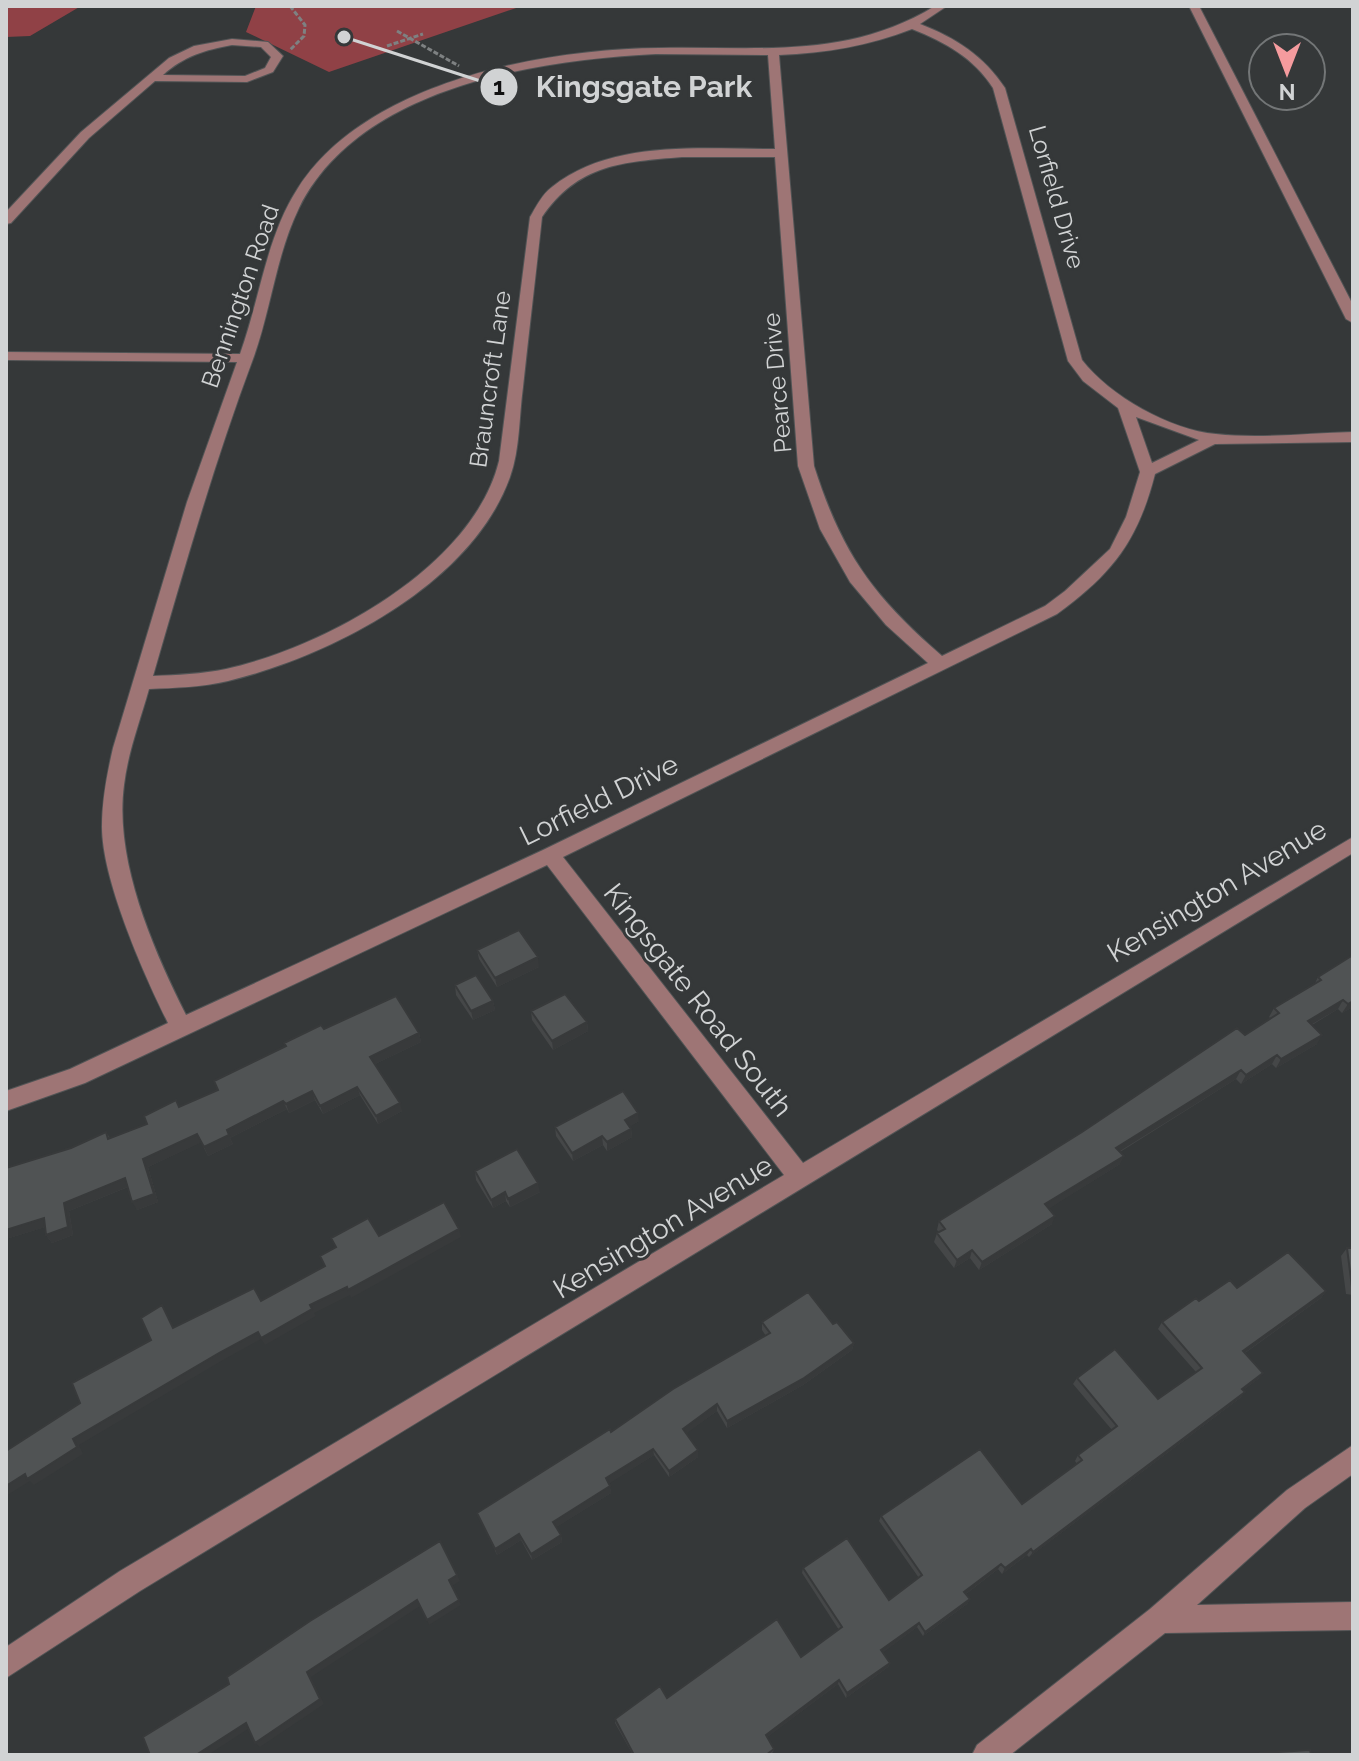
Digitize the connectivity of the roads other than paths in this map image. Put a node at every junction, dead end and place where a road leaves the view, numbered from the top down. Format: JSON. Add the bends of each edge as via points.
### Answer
{"nodes":[{"id":1,"x":942,"y":6,"type":"edge"},
{"id":2,"x":1194,"y":6,"type":"edge"},
{"id":3,"x":912,"y":25,"type":"junction"},
{"id":4,"x":773,"y":49,"type":"junction"},
{"id":5,"x":151,"y":78,"type":"junction"},
{"id":6,"x":782,"y":153,"type":"junction"},
{"id":7,"x":6,"y":220,"type":"edge"},
{"id":8,"x":1353,"y":319,"type":"edge"},
{"id":9,"x":6,"y":356,"type":"edge"},
{"id":10,"x":246,"y":358,"type":"junction"},
{"id":11,"x":1125,"y":407,"type":"junction"},
{"id":12,"x":1353,"y":437,"type":"edge"},
{"id":13,"x":1213,"y":439,"type":"junction"},
{"id":14,"x":1148,"y":472,"type":"junction"},
{"id":15,"x":942,"y":665,"type":"junction"},
{"id":16,"x":143,"y":683,"type":"junction"},
{"id":17,"x":1353,"y":844,"type":"edge"},
{"id":18,"x":550,"y":855,"type":"junction"},
{"id":19,"x":181,"y":1028,"type":"junction"},
{"id":20,"x":6,"y":1101,"type":"edge"},
{"id":21,"x":801,"y":1179,"type":"junction"},
{"id":22,"x":1353,"y":1458,"type":"edge"},
{"id":23,"x":1353,"y":1616,"type":"edge"},
{"id":24,"x":1160,"y":1619,"type":"junction"},
{"id":25,"x":6,"y":1664,"type":"edge"},
{"id":26,"x":987,"y":1755,"type":"edge"}],
"edges":[{"from":1,"to":3,"type":"street","name":"Bennington Road"},
{"from":2,"to":8,"type":"street"},
{"from":3,"to":4,"type":"street","name":"Bennington Road","via":[[845,44]]},
{"from":3,"to":11,"type":"street","name":"Lorfield Drive","via":[[971,55],[992,75],[1075,361],[1098,388]]},
{"from":4,"to":6,"type":"street","name":"Pearce Drive"},
{"from":4,"to":10,"type":"street","name":"Bennington Road","via":[[593,55],[479,78],[413,103],[362,131],[331,156],[291,210]]},
{"from":5,"to":5,"type":"street","via":[[198,48],[232,42],[264,44],[277,56],[269,70],[247,79]]},
{"from":5,"to":7,"type":"street","via":[[85,135]]},
{"from":6,"to":15,"type":"street","name":"Pearce Drive","via":[[804,447],[820,514],[856,580]]},
{"from":6,"to":16,"type":"street","name":"Brauncroft Lane","via":[[637,157],[595,168],[561,185],[536,217],[508,457],[488,507],[468,536],[401,596],[300,651],[227,675]]},
{"from":9,"to":10,"type":"street"},
{"from":10,"to":16,"type":"street","name":"Bennington Road"},
{"from":11,"to":13,"type":"street","name":"Lorfield Drive"},
{"from":11,"to":14,"type":"street"},
{"from":12,"to":13,"type":"street"},
{"from":13,"to":14,"type":"street"},
{"from":14,"to":15,"type":"street","name":"Lorfield Drive","via":[[1139,514],[1090,584],[1051,610]]},
{"from":15,"to":18,"type":"street","name":"Lorfield Drive"},
{"from":16,"to":19,"type":"street","name":"Bennington Road","via":[[114,785],[112,829],[116,863]]},
{"from":17,"to":21,"type":"street","name":"Kensington Avenue"},
{"from":18,"to":19,"type":"street","name":"Lorfield Drive"},
{"from":18,"to":21,"type":"street","name":"Kingsgate Road South"},
{"from":19,"to":20,"type":"street","name":"Lorfield Drive","via":[[77,1076]]},
{"from":21,"to":25,"type":"street","name":"Kensington Avenue","via":[[130,1581]]},
{"from":22,"to":24,"type":"street","via":[[1296,1499]]},
{"from":23,"to":24,"type":"street"},
{"from":24,"to":26,"type":"street"}]}
